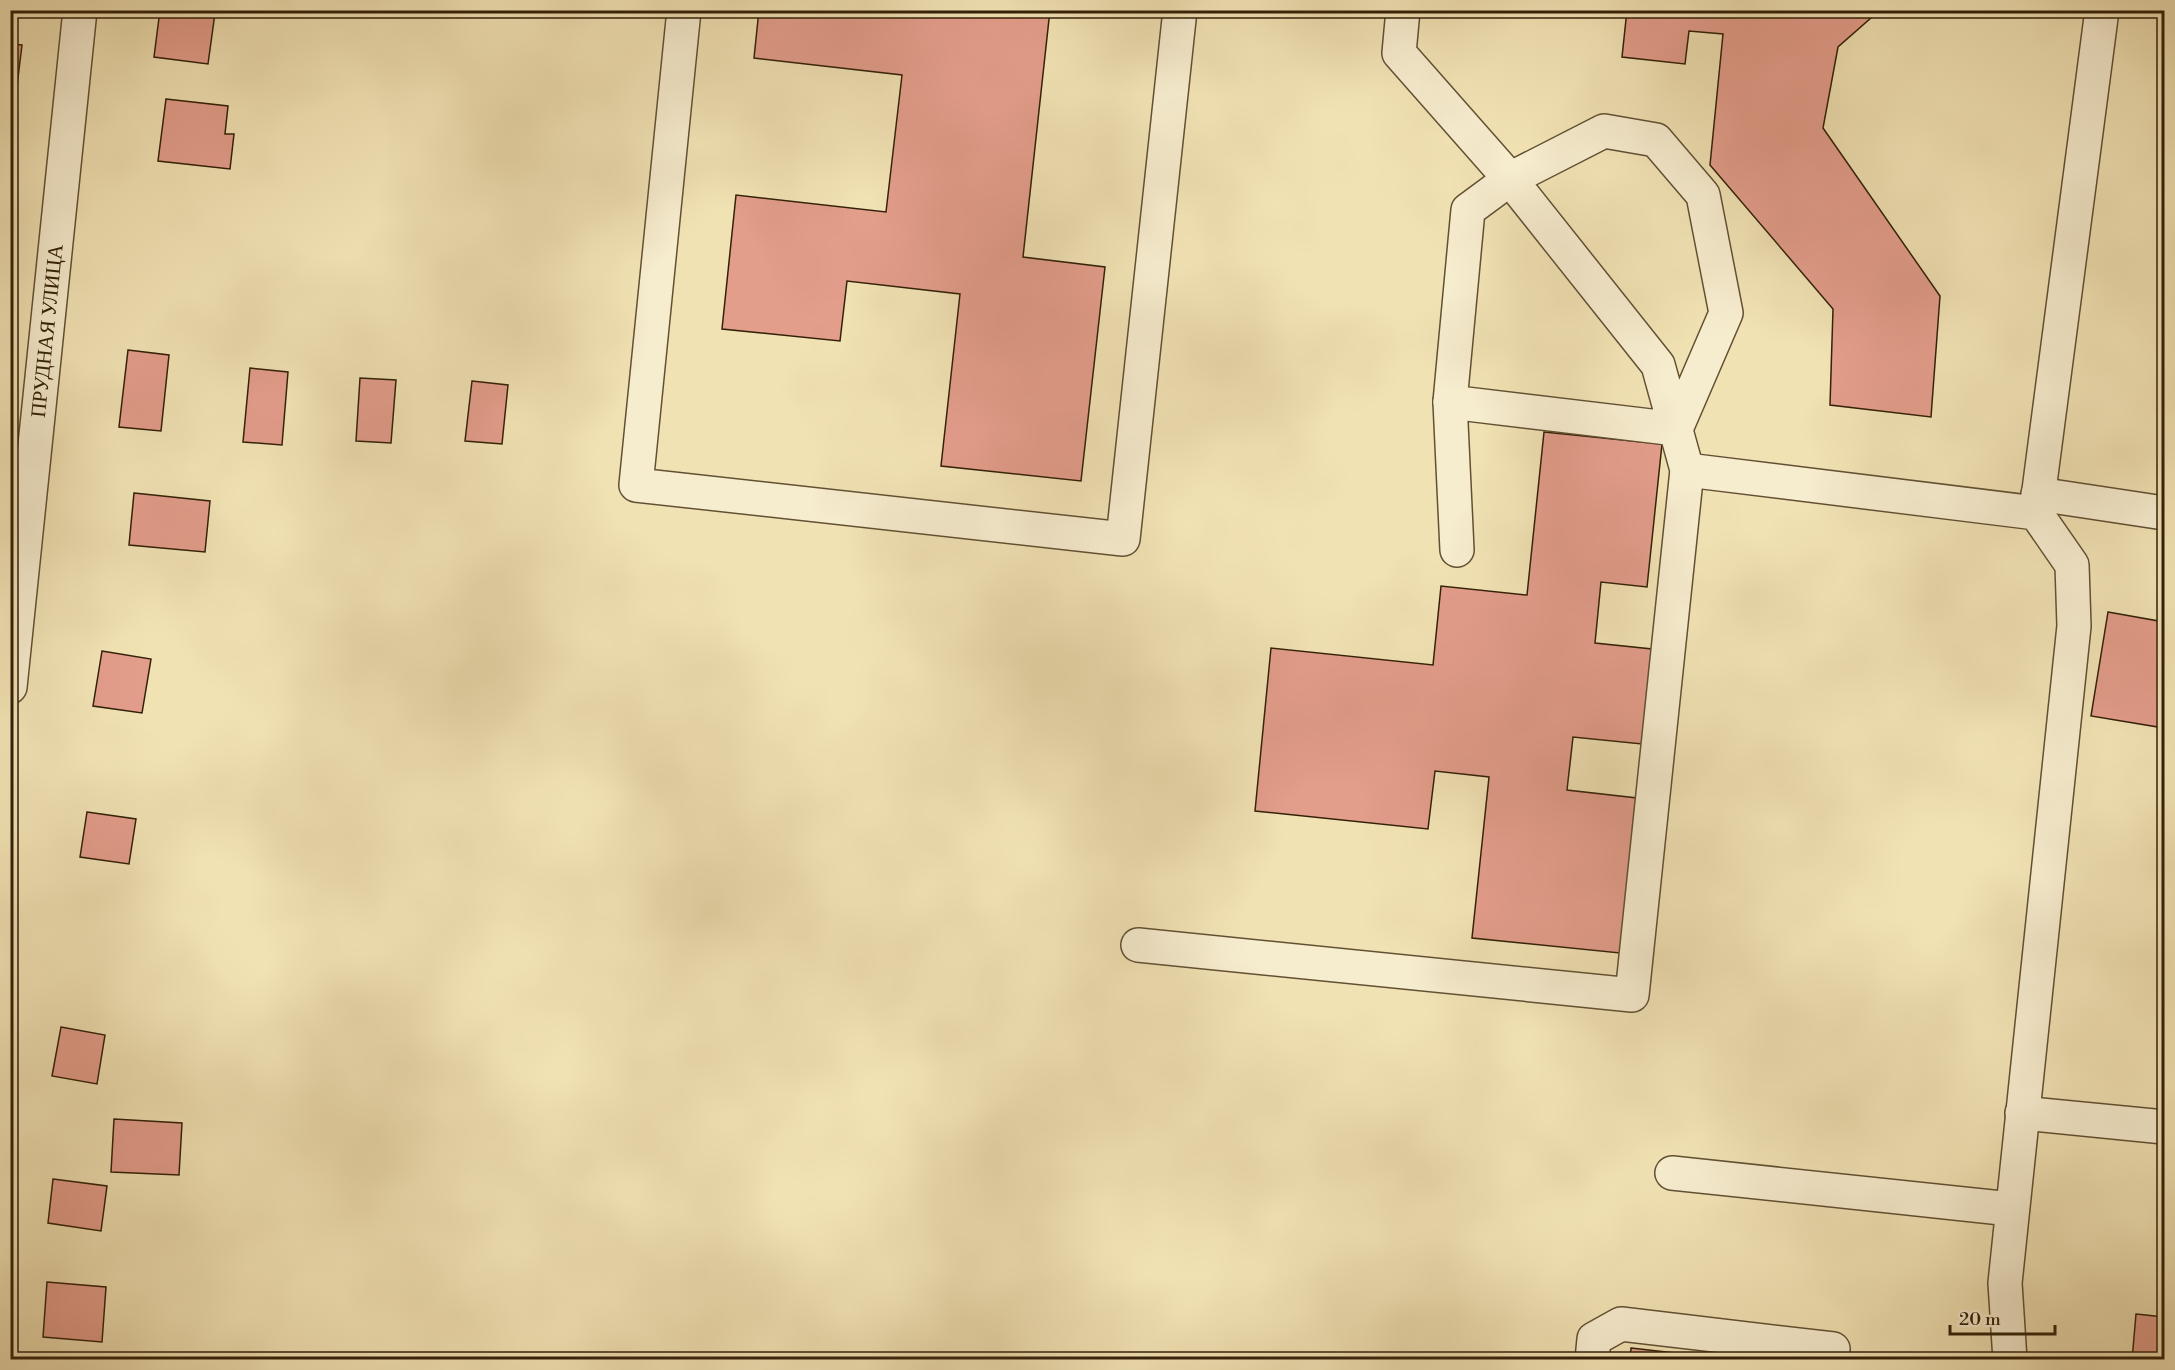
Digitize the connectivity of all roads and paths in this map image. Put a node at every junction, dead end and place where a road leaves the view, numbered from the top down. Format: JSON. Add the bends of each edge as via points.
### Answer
{"nodes":[{"id":1,"x":80,"y":10,"type":"edge"},
{"id":2,"x":684,"y":10,"type":"edge"},
{"id":3,"x":1180,"y":10,"type":"edge"},
{"id":4,"x":1403,"y":10,"type":"edge"},
{"id":5,"x":2102,"y":10,"type":"edge"},
{"id":6,"x":1510,"y":179,"type":"junction"},
{"id":7,"x":1450,"y":402,"type":"junction"},
{"id":8,"x":1676,"y":429,"type":"junction"},
{"id":9,"x":1687,"y":470,"type":"junction"},
{"id":10,"x":2037,"y":504,"type":"junction"},
{"id":11,"x":2164,"y":513,"type":"edge"},
{"id":12,"x":1457,"y":550,"type":"dead end"},
{"id":13,"x":10,"y":687,"type":"edge"},
{"id":14,"x":1138,"y":945,"type":"dead end"},
{"id":15,"x":2022,"y":1113,"type":"junction"},
{"id":16,"x":2164,"y":1127,"type":"edge"},
{"id":17,"x":1672,"y":1173,"type":"dead end"},
{"id":18,"x":2011,"y":1209,"type":"junction"},
{"id":19,"x":1592,"y":1359,"type":"edge"},
{"id":20,"x":1832,"y":1359,"type":"edge"},
{"id":21,"x":2010,"y":1359,"type":"edge"}],
"edges":[{"from":1,"to":13,"type":"street","name":"ПРУДНАЯ УЛИЦА"},
{"from":2,"to":3,"type":"street","via":[[636,485],[1123,539]]},
{"from":4,"to":6,"type":"street","via":[[1399,53]]},
{"from":5,"to":10,"type":"street"},
{"from":6,"to":7,"type":"street","via":[[1468,210]]},
{"from":6,"to":8,"type":"street","via":[[1658,365]]},
{"from":6,"to":8,"type":"street","via":[[1604,131],[1656,140],[1703,195],[1726,314]]},
{"from":7,"to":8,"type":"street"},
{"from":7,"to":12,"type":"street"},
{"from":8,"to":9,"type":"street"},
{"from":9,"to":10,"type":"street"},
{"from":9,"to":14,"type":"street","via":[[1632,995]]},
{"from":10,"to":11,"type":"street"},
{"from":10,"to":15,"type":"street","via":[[2072,565],[2074,626]]},
{"from":15,"to":16,"type":"street"},
{"from":15,"to":18,"type":"street"},
{"from":17,"to":18,"type":"street"},
{"from":18,"to":21,"type":"street","via":[[2005,1283]]},
{"from":19,"to":20,"type":"street","via":[[1594,1339],[1621,1324],[1833,1349]]}]}
